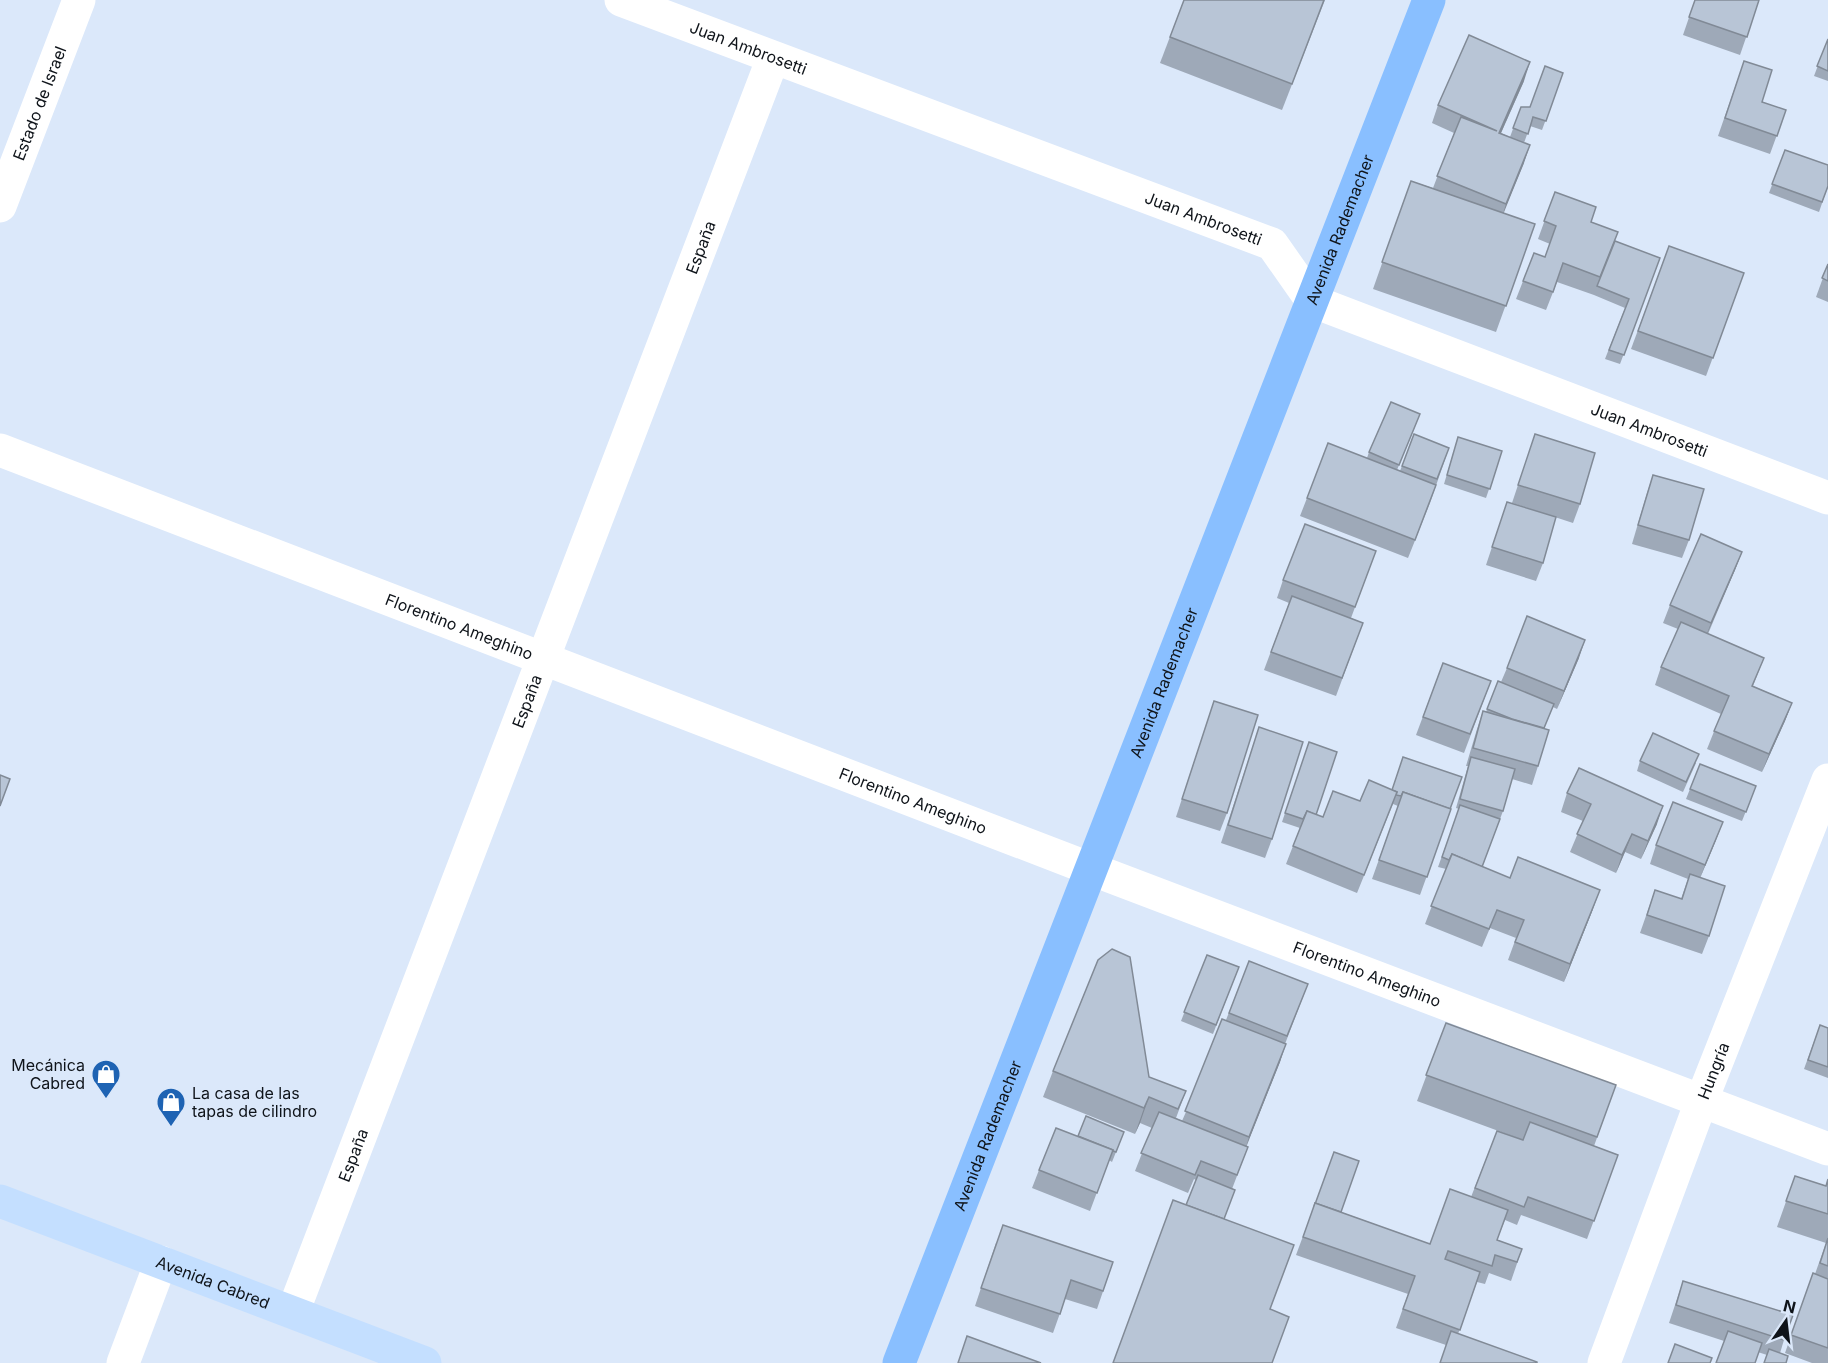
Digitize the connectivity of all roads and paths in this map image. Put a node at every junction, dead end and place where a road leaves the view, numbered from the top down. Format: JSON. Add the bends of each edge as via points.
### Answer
{"nodes":[{"id":1,"x":79,"y":0,"type":"edge"},
{"id":2,"x":1429,"y":0,"type":"edge"},
{"id":3,"x":640,"y":3,"type":"edge"},
{"id":4,"x":773,"y":58,"type":"junction"},
{"id":5,"x":0,"y":206,"type":"edge"},
{"id":6,"x":1312,"y":301,"type":"junction"},
{"id":7,"x":0,"y":450,"type":"edge"},
{"id":8,"x":1828,"y":498,"type":"edge"},
{"id":9,"x":543,"y":658,"type":"junction"},
{"id":10,"x":1828,"y":780,"type":"edge"},
{"id":11,"x":1090,"y":869,"type":"junction"},
{"id":12,"x":1701,"y":1101,"type":"junction"},
{"id":13,"x":1828,"y":1149,"type":"edge"},
{"id":14,"x":0,"y":1201,"type":"edge"},
{"id":15,"x":161,"y":1262,"type":"junction"},
{"id":16,"x":293,"y":1312,"type":"junction"},
{"id":17,"x":123,"y":1363,"type":"edge"},
{"id":18,"x":426,"y":1363,"type":"edge"},
{"id":19,"x":899,"y":1363,"type":"edge"},
{"id":20,"x":1604,"y":1363,"type":"edge"}],
"edges":[{"from":1,"to":5,"type":"street","name":"Estado de Israel"},
{"from":2,"to":6,"type":"main road","name":"Avenida Rademacher"},
{"from":3,"to":4,"type":"street","name":"Juan Ambrosetti"},
{"from":4,"to":6,"type":"street","name":"Juan Ambrosetti","via":[[1272,244]]},
{"from":4,"to":9,"type":"street","name":"España"},
{"from":6,"to":8,"type":"street","name":"Juan Ambrosetti"},
{"from":6,"to":11,"type":"main road","name":"Avenida Rademacher"},
{"from":7,"to":9,"type":"street","name":"Florentino Ameghino"},
{"from":9,"to":11,"type":"street","name":"Florentino Ameghino"},
{"from":9,"to":16,"type":"street","name":"España"},
{"from":10,"to":12,"type":"street","name":"Hungría"},
{"from":11,"to":12,"type":"street","name":"Florentino Ameghino"},
{"from":11,"to":19,"type":"main road","name":"Avenida Rademacher"},
{"from":12,"to":13,"type":"street","name":"Florentino Ameghino"},
{"from":12,"to":20,"type":"street","name":"Hungría"},
{"from":14,"to":15,"type":"main road","name":"Avenida Cabred"},
{"from":15,"to":16,"type":"main road","name":"Avenida Cabred"},
{"from":15,"to":17,"type":"street"},
{"from":16,"to":18,"type":"main road","name":"Avenida Cabred"}]}
